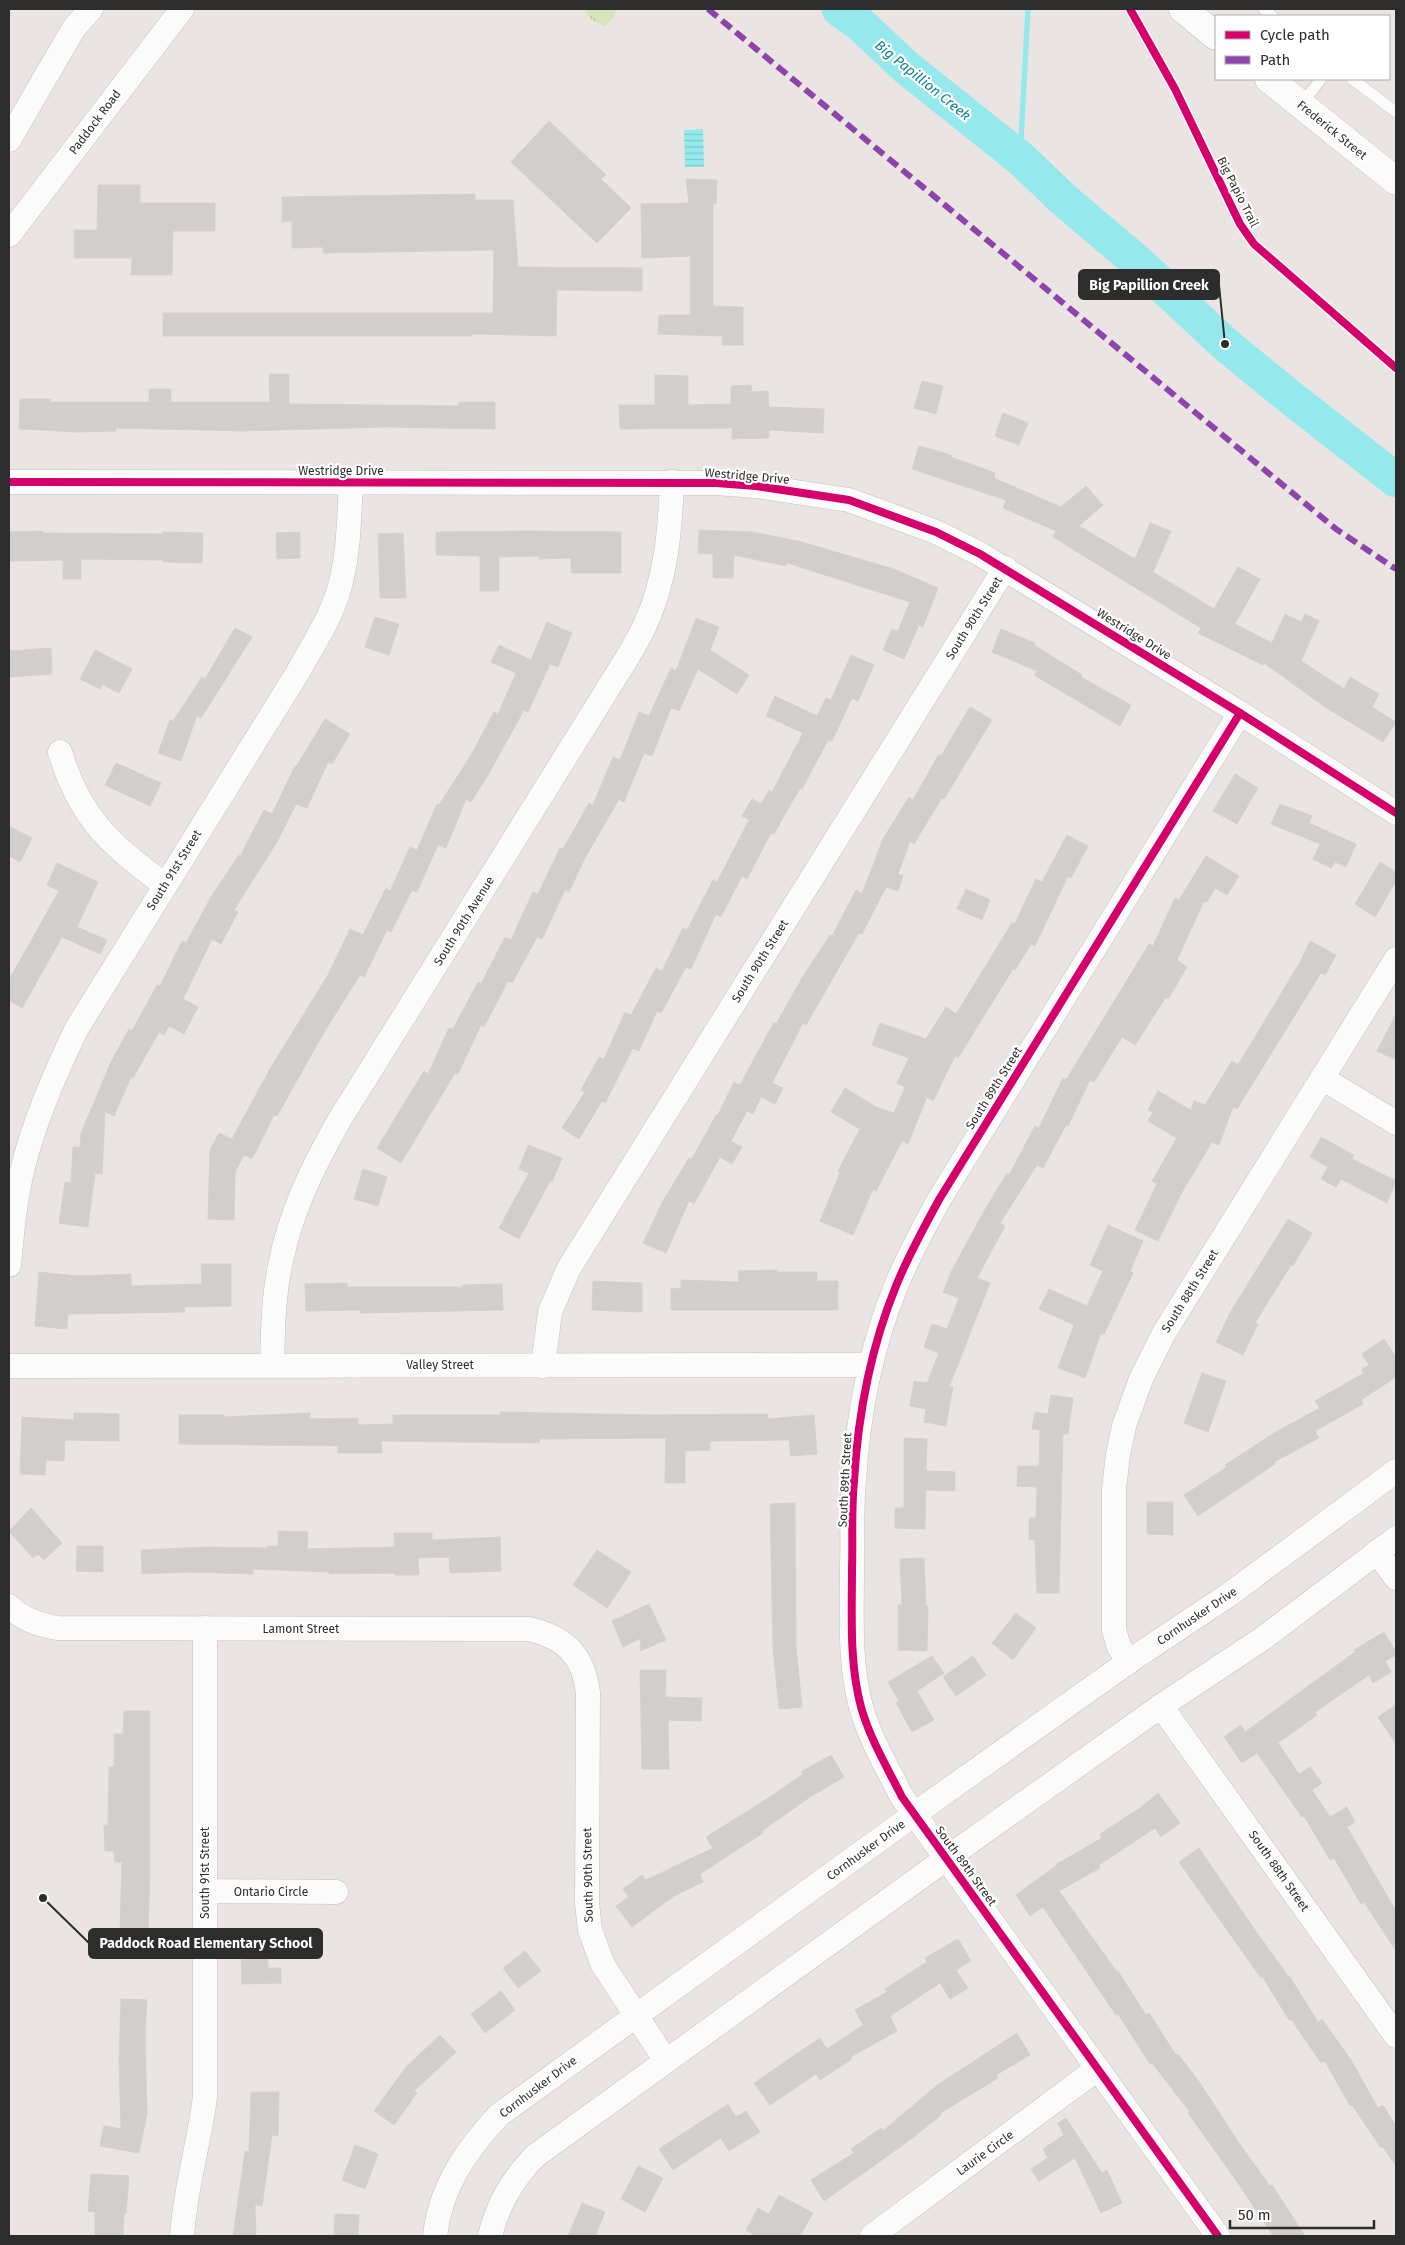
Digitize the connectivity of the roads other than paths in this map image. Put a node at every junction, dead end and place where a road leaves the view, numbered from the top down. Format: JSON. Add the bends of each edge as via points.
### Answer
{"nodes":[{"id":1,"x":92,"y":9,"type":"edge"},
{"id":2,"x":182,"y":9,"type":"edge"},
{"id":3,"x":1183,"y":9,"type":"edge"},
{"id":4,"x":1215,"y":35,"type":"edge"},
{"id":5,"x":1270,"y":80,"type":"edge"},
{"id":6,"x":1320,"y":80,"type":"edge"},
{"id":7,"x":1353,"y":80,"type":"edge"},
{"id":8,"x":1301,"y":105,"type":"junction"},
{"id":9,"x":1396,"y":112,"type":"edge"},
{"id":10,"x":9,"y":140,"type":"edge"},
{"id":11,"x":1396,"y":181,"type":"edge"},
{"id":12,"x":9,"y":235,"type":"edge"},
{"id":13,"x":9,"y":482,"type":"edge"},
{"id":14,"x":351,"y":482,"type":"junction"},
{"id":15,"x":672,"y":482,"type":"junction"},
{"id":16,"x":1005,"y":568,"type":"junction"},
{"id":17,"x":1240,"y":713,"type":"junction"},
{"id":18,"x":60,"y":752,"type":"dead end"},
{"id":19,"x":1396,"y":813,"type":"edge"},
{"id":20,"x":165,"y":885,"type":"junction"},
{"id":21,"x":1396,"y":959,"type":"edge"},
{"id":22,"x":1322,"y":1078,"type":"junction"},
{"id":23,"x":1396,"y":1123,"type":"edge"},
{"id":24,"x":9,"y":1265,"type":"edge"},
{"id":25,"x":272,"y":1365,"type":"junction"},
{"id":26,"x":871,"y":1365,"type":"junction"},
{"id":27,"x":9,"y":1366,"type":"edge"},
{"id":28,"x":542,"y":1366,"type":"junction"},
{"id":29,"x":1396,"y":1470,"type":"edge"},
{"id":30,"x":1396,"y":1538,"type":"edge"},
{"id":31,"x":1377,"y":1552,"type":"junction"},
{"id":32,"x":1396,"y":1578,"type":"edge"},
{"id":33,"x":9,"y":1606,"type":"edge"},
{"id":34,"x":205,"y":1628,"type":"junction"},
{"id":35,"x":1129,"y":1662,"type":"junction"},
{"id":36,"x":583,"y":1669,"type":"joint"},
{"id":37,"x":1161,"y":1706,"type":"junction"},
{"id":38,"x":915,"y":1814,"type":"junction"},
{"id":39,"x":947,"y":1858,"type":"junction"},
{"id":40,"x":205,"y":1891,"type":"junction"},
{"id":41,"x":336,"y":1892,"type":"dead end"},
{"id":42,"x":635,"y":2016,"type":"junction"},
{"id":43,"x":1396,"y":2036,"type":"edge"},
{"id":44,"x":666,"y":2061,"type":"junction"},
{"id":45,"x":1098,"y":2069,"type":"junction"},
{"id":46,"x":182,"y":2236,"type":"edge"},
{"id":47,"x":435,"y":2236,"type":"edge"},
{"id":48,"x":490,"y":2236,"type":"edge"},
{"id":49,"x":872,"y":2236,"type":"edge"},
{"id":50,"x":1218,"y":2236,"type":"edge"}],
"edges":[{"from":1,"to":10,"type":"street","via":[[74,28]]},
{"from":2,"to":12,"type":"street","name":"Paddock Road"},
{"from":3,"to":4,"type":"main road"},
{"from":5,"to":8,"type":"main road","name":"Frederick Street"},
{"from":6,"to":8,"type":"lane"},
{"from":7,"to":9,"type":"lane"},
{"from":8,"to":11,"type":"main road","name":"Frederick Street"},
{"from":13,"to":14,"type":"street","name":"Westridge Drive"},
{"from":14,"to":15,"type":"street","name":"Westridge Drive"},
{"from":14,"to":20,"type":"street","name":"South 91st Street","via":[[346,560],[328,617],[298,672]]},
{"from":15,"to":16,"type":"street","name":"Westridge Drive","via":[[756,486],[849,500],[936,532]]},
{"from":15,"to":25,"type":"street","name":"South 90th Avenue","via":[[665,562],[645,626],[340,1119],[308,1179],[291,1222],[280,1267],[274,1307]]},
{"from":16,"to":17,"type":"street","name":"Westridge Drive"},
{"from":16,"to":28,"type":"street","name":"South 90th Street","via":[[569,1268],[550,1312]]},
{"from":17,"to":19,"type":"street","name":"Westridge Drive"},
{"from":17,"to":26,"type":"street","name":"South 89th Street","via":[[940,1198],[896,1287]]},
{"from":18,"to":20,"type":"street","via":[[67,774],[88,815],[111,843]]},
{"from":20,"to":24,"type":"street","name":"South 91st Street","via":[[77,1028],[54,1076],[23,1167]]},
{"from":21,"to":22,"type":"street","name":"South 88th Street"},
{"from":22,"to":23,"type":"street"},
{"from":22,"to":35,"type":"street","name":"South 88th Street","via":[[1164,1332],[1141,1379],[1124,1426],[1114,1488],[1114,1630],[1118,1647]]},
{"from":25,"to":27,"type":"street","name":"Valley Street"},
{"from":25,"to":28,"type":"street","name":"Valley Street"},
{"from":26,"to":28,"type":"street","name":"Valley Street"},
{"from":26,"to":38,"type":"street","name":"South 89th Street","via":[[859,1425],[853,1482],[853,1668],[862,1708],[876,1746]]},
{"from":29,"to":35,"type":"street","name":"Cornhusker Drive","via":[[1230,1594]]},
{"from":30,"to":31,"type":"street"},
{"from":31,"to":32,"type":"street"},
{"from":31,"to":37,"type":"street","via":[[1262,1639]]},
{"from":33,"to":34,"type":"street","name":"Lamont Street","via":[[24,1618],[57,1628]]},
{"from":34,"to":36,"type":"street","name":"Lamont Street","via":[[529,1629],[565,1644]]},
{"from":34,"to":40,"type":"street","name":"South 91st Street"},
{"from":35,"to":38,"type":"street","name":"Cornhusker Drive"},
{"from":36,"to":42,"type":"street","name":"South 90th Street","via":[[588,1693],[587,1903],[590,1930],[603,1965]]},
{"from":37,"to":39,"type":"street"},
{"from":37,"to":43,"type":"street","name":"South 88th Street"},
{"from":38,"to":39,"type":"street","name":"South 89th Street"},
{"from":38,"to":42,"type":"street","name":"Cornhusker Drive"},
{"from":39,"to":44,"type":"street"},
{"from":39,"to":45,"type":"street","name":"South 89th Street"},
{"from":40,"to":41,"type":"street","name":"Ontario Circle"},
{"from":40,"to":46,"type":"street","name":"South 91st Street","via":[[205,2097]]},
{"from":42,"to":44,"type":"street","name":"South 90th Street"},
{"from":42,"to":47,"type":"street","name":"Cornhusker Drive","via":[[498,2115],[457,2168],[448,2186]]},
{"from":44,"to":48,"type":"street","via":[[535,2156],[505,2194]]},
{"from":45,"to":49,"type":"street","name":"Laurie Circle"},
{"from":45,"to":50,"type":"street","name":"South 89th Street"}]}
